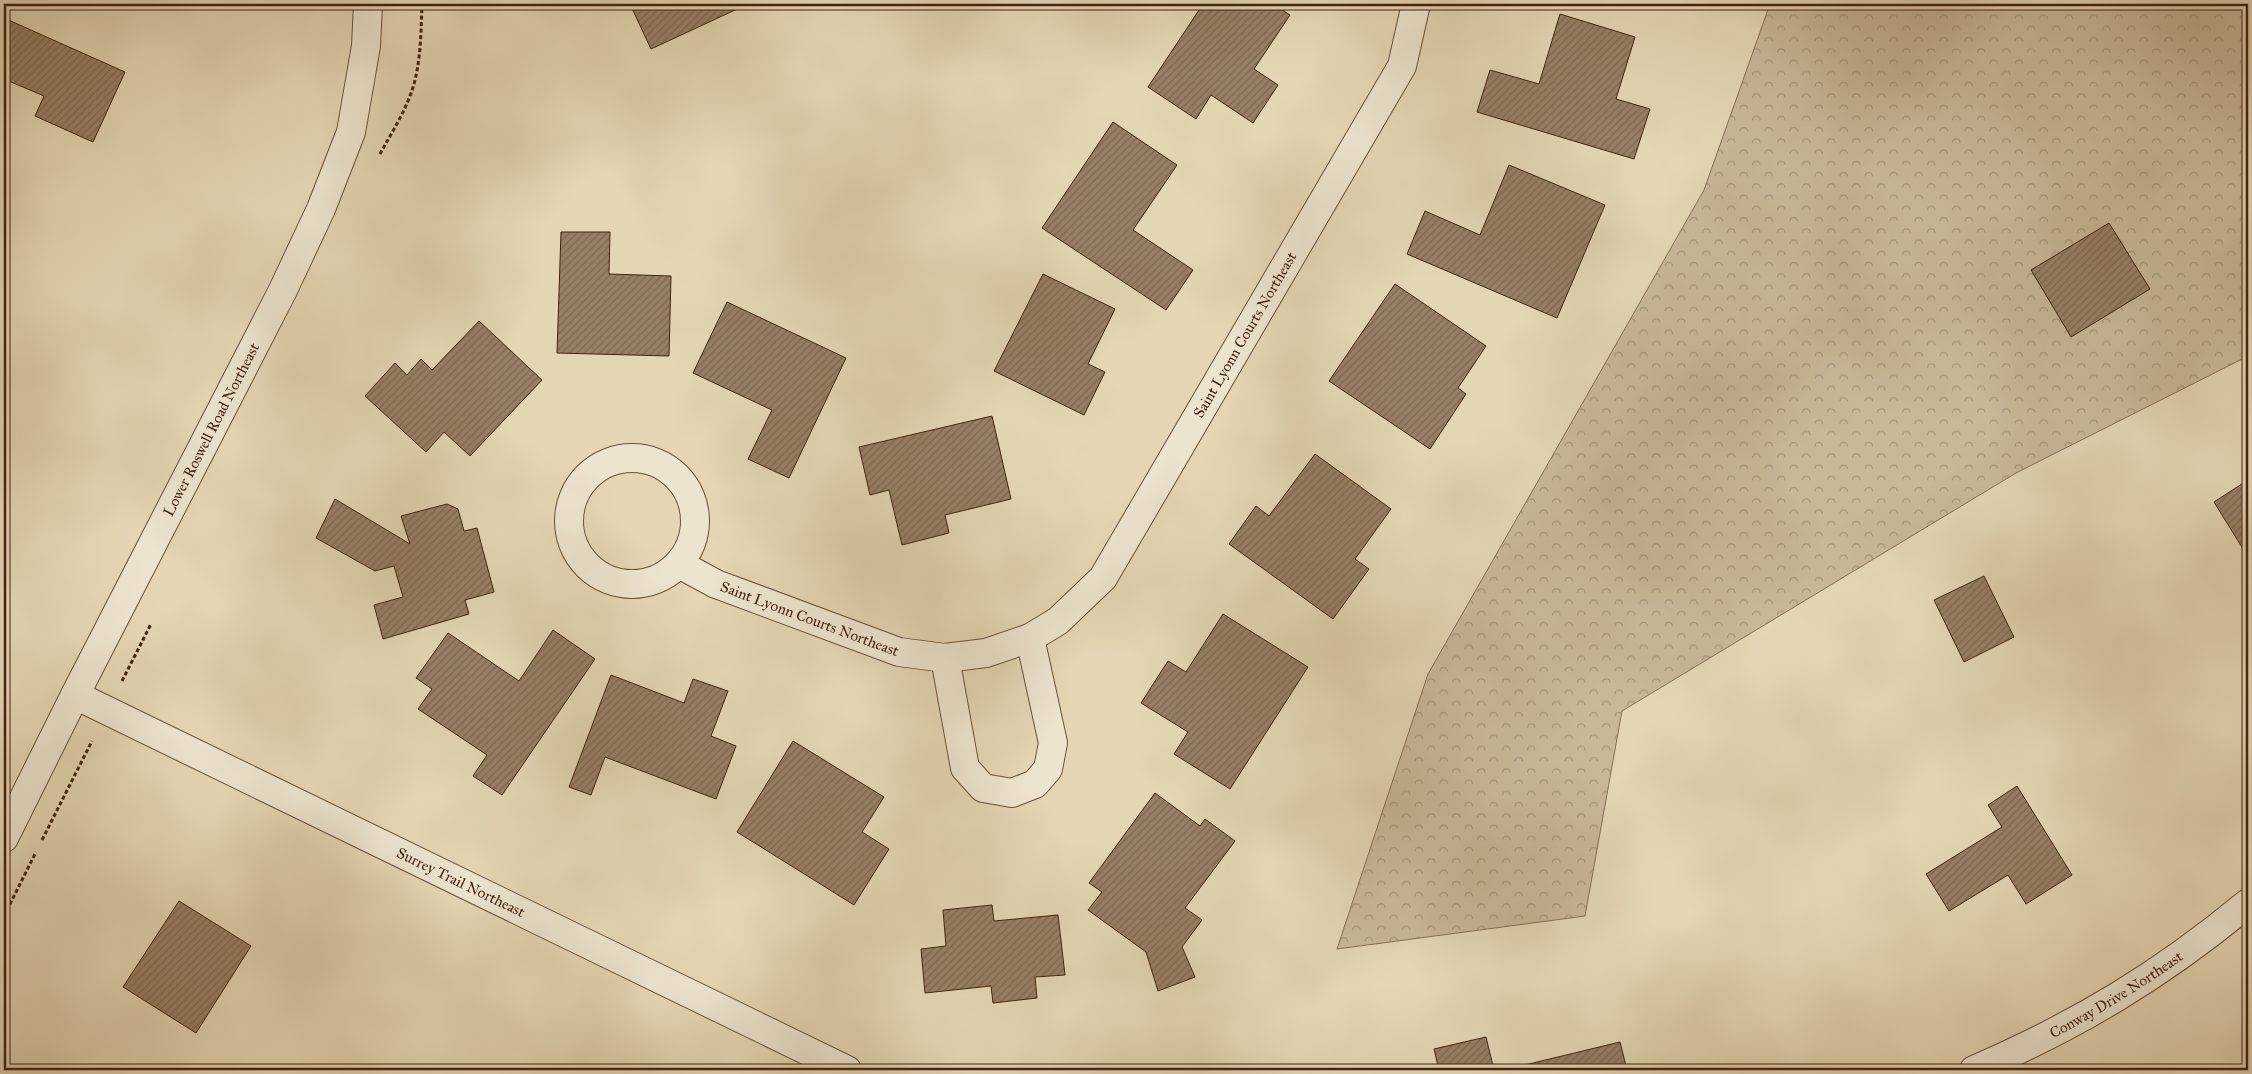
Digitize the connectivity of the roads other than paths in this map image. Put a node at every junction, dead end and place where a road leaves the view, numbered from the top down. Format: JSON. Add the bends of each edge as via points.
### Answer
{"nodes":[{"id":1,"x":368,"y":4,"type":"edge"},
{"id":2,"x":1416,"y":4,"type":"edge"},
{"id":3,"x":679,"y":564,"type":"junction"},
{"id":4,"x":1030,"y":638,"type":"junction"},
{"id":5,"x":945,"y":658,"type":"junction"},
{"id":6,"x":75,"y":695,"type":"junction"},
{"id":7,"x":4,"y":838,"type":"edge"},
{"id":8,"x":2248,"y":903,"type":"edge"},
{"id":9,"x":847,"y":1070,"type":"edge"},
{"id":10,"x":1974,"y":1070,"type":"edge"}],
"edges":[{"from":1,"to":6,"type":"street","name":"Lower Roswell Road Northeast","via":[[366,46],[351,132],[321,209],[283,290]]},
{"from":2,"to":4,"type":"street","name":"Saint Lyonn Courts Northeast","via":[[1402,66],[1103,578],[1058,621]]},
{"from":3,"to":3,"type":"street","via":[[692,542],[696,518],[690,494],[676,474],[655,460],[630,457],[606,462],[586,478],[572,498],[569,523],[574,547],[588,567],[610,580],[634,584],[659,578]]},
{"from":3,"to":5,"type":"street","name":"Saint Lyonn Courts Northeast","via":[[716,584],[899,652]]},
{"from":4,"to":5,"type":"street","name":"Saint Lyonn Courts Northeast","via":[[986,653]]},
{"from":4,"to":5,"type":"street","via":[[1053,743],[1048,769],[1035,784],[1012,794],[983,788],[965,768]]},
{"from":6,"to":7,"type":"street","name":"Lower Roswell Road Northeast"},
{"from":6,"to":9,"type":"street","name":"Surrey Trail Northeast"},
{"from":8,"to":10,"type":"street","name":"Conway Drive Northeast","via":[[2182,955],[2122,996],[2032,1045]]}]}
